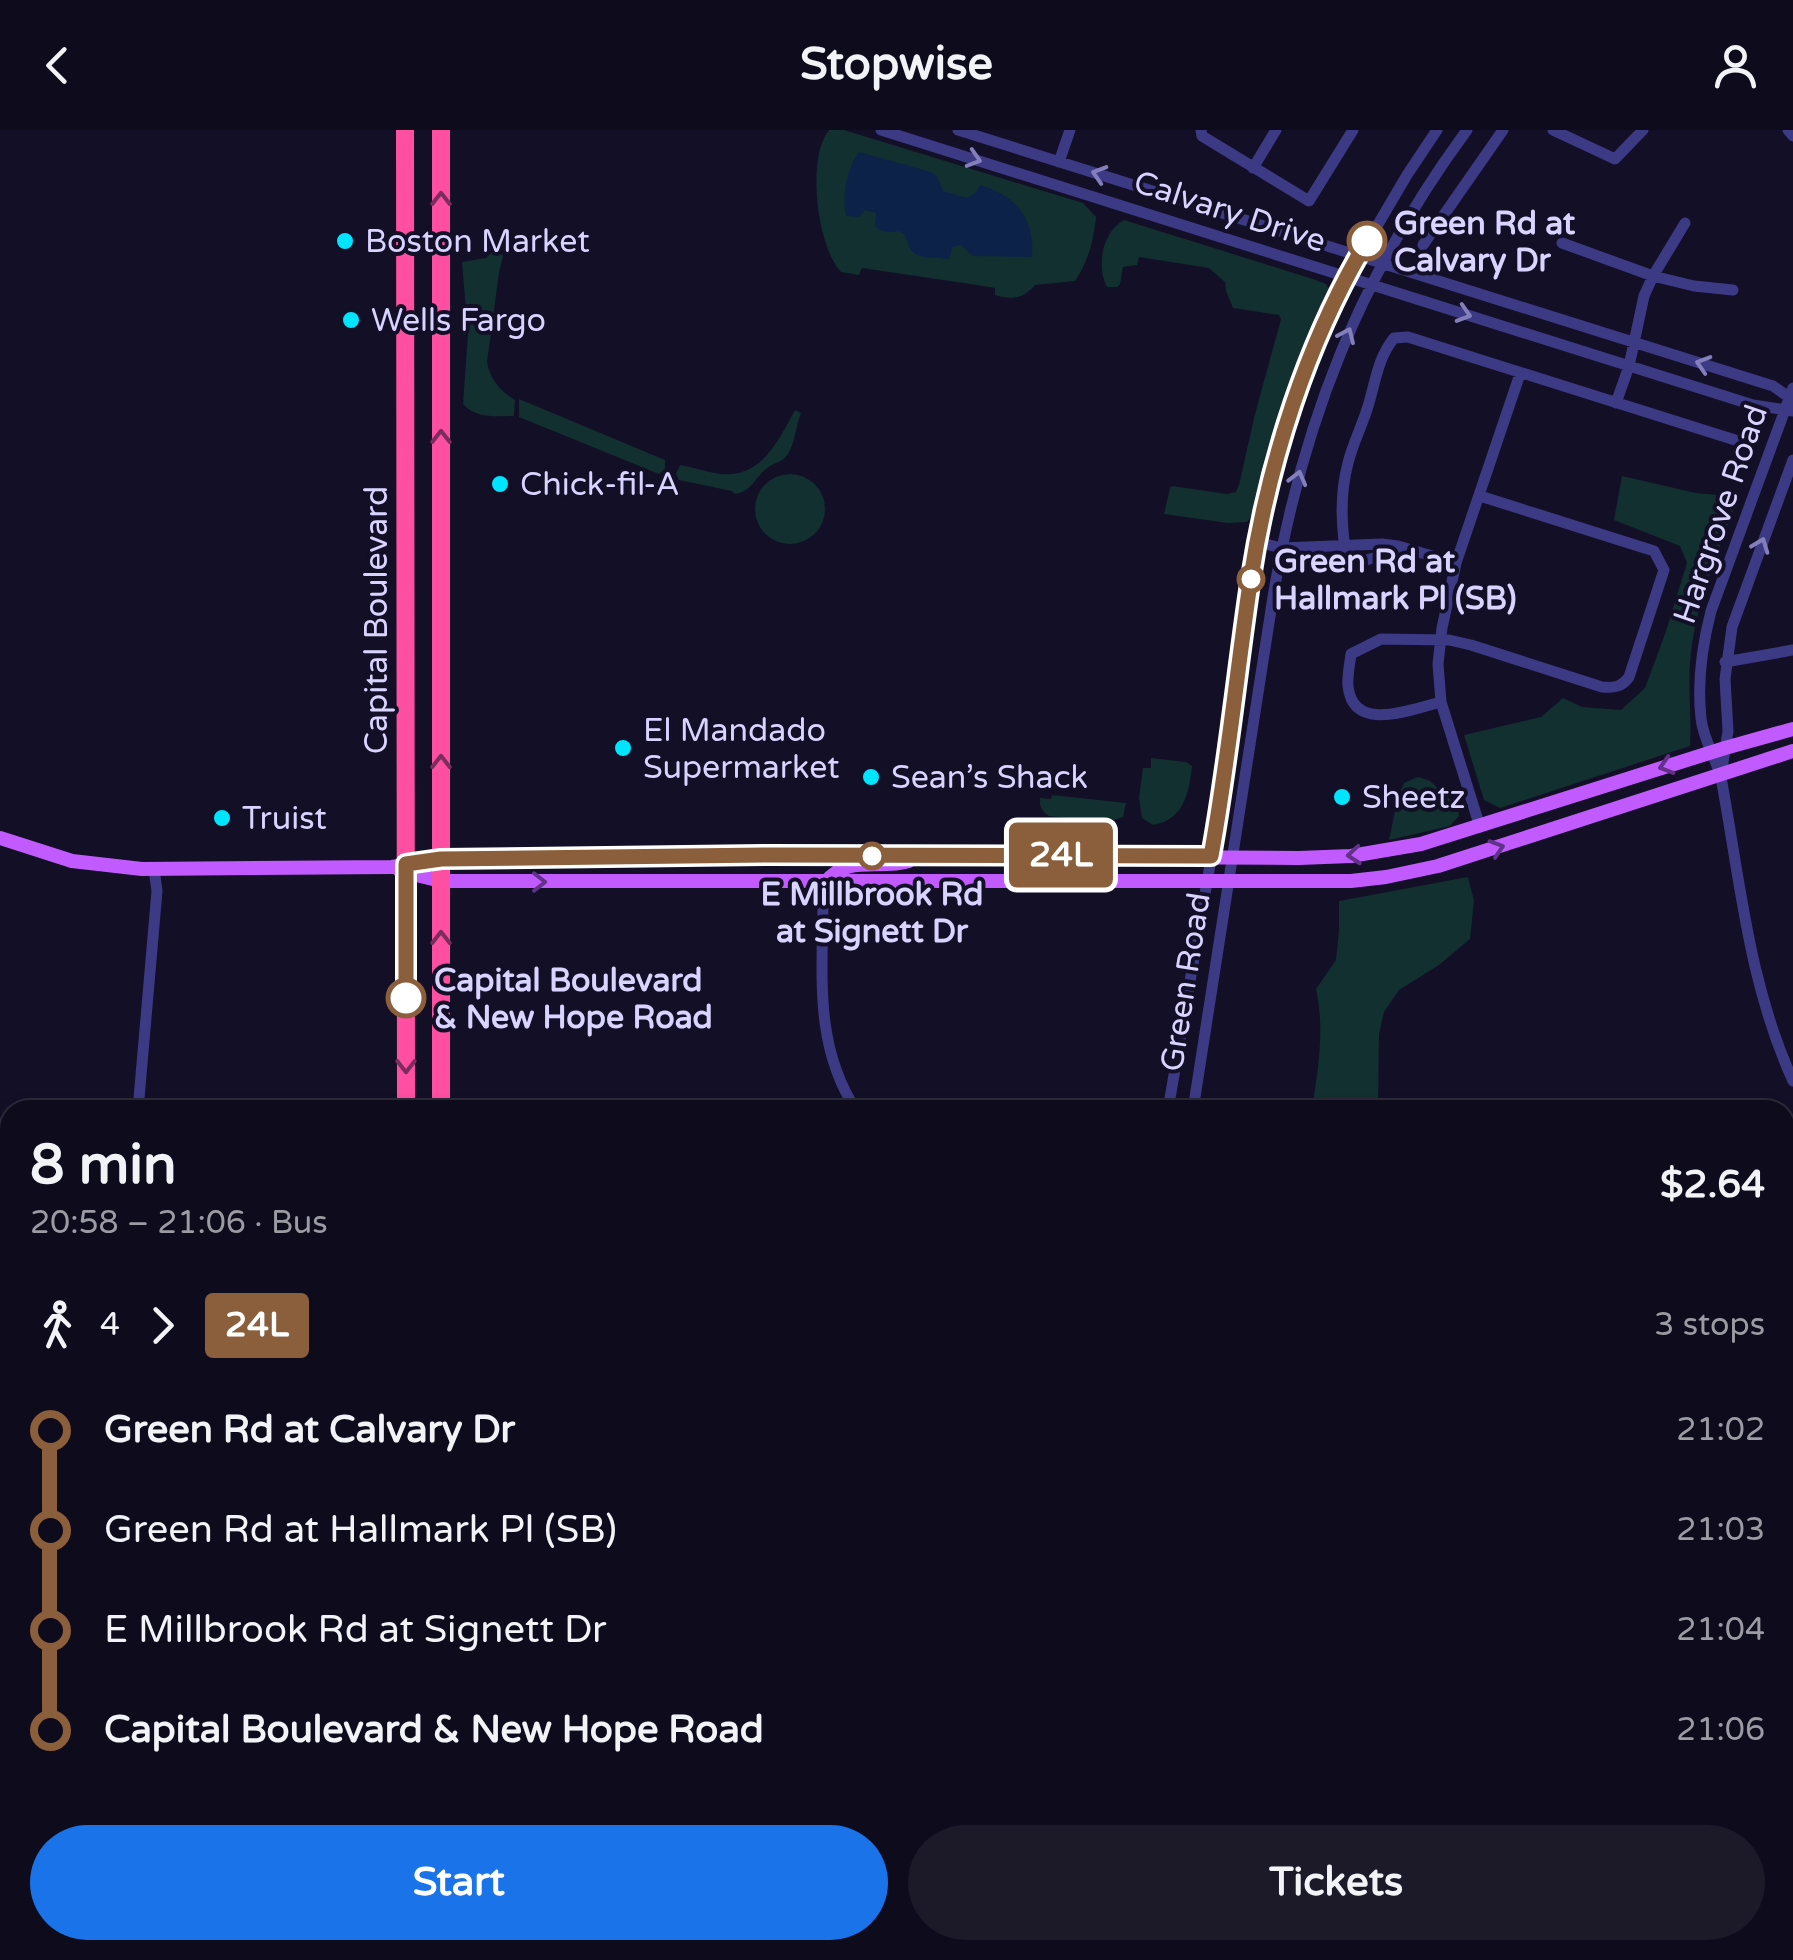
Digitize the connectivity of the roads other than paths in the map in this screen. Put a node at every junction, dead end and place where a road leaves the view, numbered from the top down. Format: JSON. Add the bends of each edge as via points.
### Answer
{"nodes":[{"id":1,"x":406,"y":130,"type":"edge"},
{"id":2,"x":441,"y":130,"type":"edge"},
{"id":3,"x":881,"y":130,"type":"edge"},
{"id":4,"x":958,"y":130,"type":"edge"},
{"id":5,"x":1070,"y":130,"type":"edge"},
{"id":6,"x":1201,"y":130,"type":"edge"},
{"id":7,"x":1276,"y":130,"type":"edge"},
{"id":8,"x":1354,"y":130,"type":"edge"},
{"id":9,"x":1437,"y":130,"type":"edge"},
{"id":10,"x":1467,"y":130,"type":"edge"},
{"id":11,"x":1504,"y":130,"type":"edge"},
{"id":12,"x":1553,"y":130,"type":"edge"},
{"id":13,"x":1643,"y":130,"type":"edge"},
{"id":14,"x":1788,"y":130,"type":"edge"},
{"id":15,"x":1793,"y":136,"type":"edge"},
{"id":16,"x":1058,"y":162,"type":"junction"},
{"id":17,"x":1253,"y":168,"type":"junction"},
{"id":18,"x":1685,"y":223,"type":"dead end"},
{"id":19,"x":1562,"y":243,"type":"dead end"},
{"id":20,"x":1423,"y":245,"type":"dead end"},
{"id":21,"x":1358,"y":256,"type":"junction"},
{"id":22,"x":1381,"y":264,"type":"junction"},
{"id":23,"x":1653,"y":276,"type":"junction"},
{"id":24,"x":1348,"y":277,"type":"junction"},
{"id":25,"x":1372,"y":285,"type":"junction"},
{"id":26,"x":1733,"y":290,"type":"dead end"},
{"id":27,"x":1636,"y":337,"type":"junction"},
{"id":28,"x":1628,"y":366,"type":"junction"},
{"id":29,"x":1520,"y":374,"type":"junction"},
{"id":30,"x":1791,"y":401,"type":"edge"},
{"id":31,"x":1616,"y":403,"type":"junction"},
{"id":32,"x":1735,"y":440,"type":"dead end"},
{"id":33,"x":1793,"y":460,"type":"edge"},
{"id":34,"x":1480,"y":496,"type":"junction"},
{"id":35,"x":1780,"y":496,"type":"junction"},
{"id":36,"x":1793,"y":500,"type":"edge"},
{"id":37,"x":1258,"y":542,"type":"junction"},
{"id":38,"x":1344,"y":546,"type":"junction"},
{"id":39,"x":1281,"y":548,"type":"junction"},
{"id":40,"x":1408,"y":549,"type":"junction"},
{"id":41,"x":1456,"y":563,"type":"junction"},
{"id":42,"x":1348,"y":566,"type":"junction"},
{"id":43,"x":1724,"y":576,"type":"junction"},
{"id":44,"x":1747,"y":583,"type":"junction"},
{"id":45,"x":1440,"y":639,"type":"junction"},
{"id":46,"x":1793,"y":650,"type":"edge"},
{"id":47,"x":1726,"y":662,"type":"junction"},
{"id":48,"x":1442,"y":702,"type":"junction"},
{"id":49,"x":1793,"y":729,"type":"edge"},
{"id":50,"x":1230,"y":742,"type":"junction"},
{"id":51,"x":1250,"y":745,"type":"junction"},
{"id":52,"x":1718,"y":750,"type":"junction"},
{"id":53,"x":1793,"y":751,"type":"edge"},
{"id":54,"x":1720,"y":776,"type":"junction"},
{"id":55,"x":1480,"y":826,"type":"junction"},
{"id":56,"x":0,"y":838,"type":"edge"},
{"id":57,"x":929,"y":854,"type":"junction"},
{"id":58,"x":826,"y":856,"type":"junction"},
{"id":59,"x":1211,"y":856,"type":"junction"},
{"id":60,"x":1232,"y":857,"type":"junction"},
{"id":61,"x":441,"y":859,"type":"junction"},
{"id":62,"x":401,"y":868,"type":"junction"},
{"id":63,"x":154,"y":869,"type":"junction"},
{"id":64,"x":441,"y":881,"type":"junction"},
{"id":65,"x":778,"y":882,"type":"junction"},
{"id":66,"x":826,"y":882,"type":"junction"},
{"id":67,"x":1206,"y":882,"type":"junction"},
{"id":68,"x":1229,"y":882,"type":"junction"},
{"id":69,"x":1793,"y":1081,"type":"edge"},
{"id":70,"x":139,"y":1100,"type":"edge"},
{"id":71,"x":406,"y":1100,"type":"edge"},
{"id":72,"x":442,"y":1100,"type":"edge"},
{"id":73,"x":850,"y":1100,"type":"edge"},
{"id":74,"x":1170,"y":1100,"type":"edge"},
{"id":75,"x":1195,"y":1100,"type":"edge"}],
"edges":[{"from":1,"to":62,"type":"highway","name":"Capital Boulevard"},
{"from":61,"to":2,"type":"highway","name":"Capital Boulevard","one_way":true},
{"from":3,"to":24,"type":"street","name":"Calvary Drive","one_way":true},
{"from":4,"to":16,"type":"street","name":"Calvary Drive"},
{"from":5,"to":16,"type":"street"},
{"from":6,"to":17,"type":"street"},
{"from":7,"to":17,"type":"street"},
{"from":8,"to":17,"type":"street","via":[[1309,201]]},
{"from":9,"to":21,"type":"street","name":"Green Road"},
{"from":10,"to":22,"type":"street","name":"Green Road"},
{"from":11,"to":20,"type":"street"},
{"from":12,"to":13,"type":"street","via":[[1615,158]]},
{"from":14,"to":15,"type":"street"},
{"from":21,"to":16,"type":"street","name":"Calvary Drive","one_way":true},
{"from":18,"to":23,"type":"street"},
{"from":19,"to":23,"type":"street"},
{"from":21,"to":22,"type":"street","name":"Calvary Drive"},
{"from":21,"to":24,"type":"street","name":"Green Road"},
{"from":22,"to":25,"type":"street","name":"Green Road"},
{"from":22,"to":27,"type":"street","name":"Calvary Drive"},
{"from":23,"to":26,"type":"street"},
{"from":23,"to":27,"type":"street"},
{"from":24,"to":25,"type":"street","name":"Calvary Drive"},
{"from":24,"to":37,"type":"street","name":"Green Road","via":[[1292,410]]},
{"from":25,"to":28,"type":"street","name":"Calvary Drive","one_way":true},
{"from":39,"to":25,"type":"street","name":"Green Road","one_way":true,"via":[[1318,409]]},
{"from":27,"to":28,"type":"street"},
{"from":30,"to":27,"type":"street","name":"Calvary Drive","one_way":true,"via":[[1773,386]]},
{"from":28,"to":30,"type":"street","name":"Calvary Drive","via":[[1753,405]]},
{"from":28,"to":31,"type":"street"},
{"from":29,"to":31,"type":"street"},
{"from":29,"to":34,"type":"street"},
{"from":29,"to":38,"type":"street","via":[[1394,338],[1382,353],[1348,461],[1341,496]]},
{"from":30,"to":43,"type":"street","name":"Hargrove Road"},
{"from":31,"to":32,"type":"street"},
{"from":33,"to":35,"type":"street","name":"Hargrove Road"},
{"from":34,"to":41,"type":"street"},
{"from":34,"to":45,"type":"street","via":[[1654,551],[1664,570],[1629,677],[1615,688]]},
{"from":35,"to":36,"type":"street"},
{"from":44,"to":35,"type":"street","name":"Hargrove Road","one_way":true},
{"from":37,"to":39,"type":"street"},
{"from":37,"to":50,"type":"street","name":"Green Road"},
{"from":38,"to":39,"type":"street"},
{"from":38,"to":40,"type":"street"},
{"from":38,"to":42,"type":"street"},
{"from":39,"to":42,"type":"street","via":[[1322,566]]},
{"from":39,"to":51,"type":"street","name":"Green Road"},
{"from":40,"to":41,"type":"street"},
{"from":40,"to":42,"type":"street"},
{"from":41,"to":45,"type":"street"},
{"from":43,"to":44,"type":"street"},
{"from":43,"to":52,"type":"street","name":"Hargrove Road","via":[[1701,664],[1700,718],[1704,737]]},
{"from":44,"to":47,"type":"street","name":"Hargrove Road"},
{"from":45,"to":48,"type":"street"},
{"from":45,"to":48,"type":"street","via":[[1381,640],[1351,654],[1348,686],[1356,706],[1374,716]]},
{"from":46,"to":47,"type":"street"},
{"from":47,"to":52,"type":"street","name":"Hargrove Road","via":[[1728,731]]},
{"from":48,"to":55,"type":"street"},
{"from":49,"to":52,"type":"main road"},
{"from":50,"to":51,"type":"street"},
{"from":50,"to":59,"type":"street","name":"Green Road"},
{"from":51,"to":60,"type":"street","name":"Green Road"},
{"from":52,"to":54,"type":"street","name":"Hargrove Road"},
{"from":52,"to":55,"type":"main road","one_way":true},
{"from":53,"to":54,"type":"main road"},
{"from":68,"to":54,"type":"main road","one_way":true,"via":[[1404,874]]},
{"from":54,"to":69,"type":"street","name":"Hargrove Road","via":[[1754,970]]},
{"from":55,"to":60,"type":"main road","one_way":true,"via":[[1369,854]]},
{"from":56,"to":63,"type":"main road","via":[[72,860]]},
{"from":57,"to":58,"type":"main road"},
{"from":57,"to":59,"type":"main road"},
{"from":57,"to":66,"type":"main road","via":[[894,865],[846,866]]},
{"from":58,"to":61,"type":"main road"},
{"from":58,"to":65,"type":"main road","via":[[808,872]]},
{"from":59,"to":60,"type":"main road"},
{"from":59,"to":67,"type":"street","name":"Green Road"},
{"from":60,"to":68,"type":"street","name":"Green Road"},
{"from":61,"to":62,"type":"main road"},
{"from":61,"to":64,"type":"highway","name":"Capital Boulevard"},
{"from":62,"to":63,"type":"main road"},
{"from":62,"to":64,"type":"main road"},
{"from":62,"to":71,"type":"highway","name":"Capital Boulevard","one_way":true},
{"from":63,"to":70,"type":"street"},
{"from":64,"to":65,"type":"main road","one_way":true},
{"from":72,"to":64,"type":"highway","name":"Capital Boulevard","one_way":true},
{"from":65,"to":66,"type":"main road"},
{"from":66,"to":67,"type":"main road"},
{"from":66,"to":73,"type":"street","via":[[824,1026]]},
{"from":67,"to":68,"type":"main road"},
{"from":67,"to":74,"type":"street","name":"Green Road"},
{"from":68,"to":75,"type":"street","name":"Green Road"}]}
